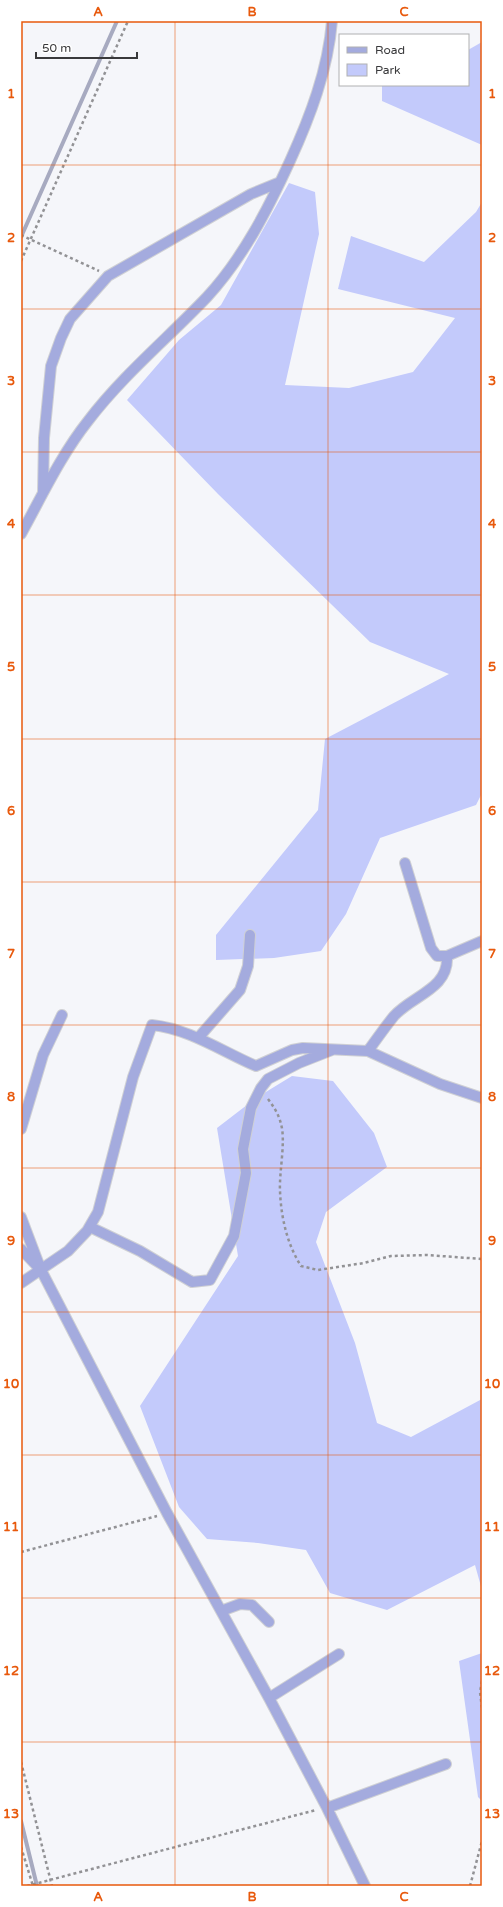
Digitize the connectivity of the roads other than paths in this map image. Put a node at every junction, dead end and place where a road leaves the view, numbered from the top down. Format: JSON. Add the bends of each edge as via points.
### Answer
{"nodes":[{"id":1,"x":332,"y":21,"type":"edge"},
{"id":2,"x":280,"y":182,"type":"junction"},
{"id":3,"x":43,"y":495,"type":"junction"},
{"id":4,"x":21,"y":534,"type":"edge"},
{"id":5,"x":405,"y":863,"type":"dead end"},
{"id":6,"x":250,"y":935,"type":"dead end"},
{"id":7,"x":482,"y":941,"type":"edge"},
{"id":8,"x":448,"y":956,"type":"junction"},
{"id":9,"x":62,"y":1015,"type":"dead end"},
{"id":10,"x":199,"y":1037,"type":"junction"},
{"id":11,"x":334,"y":1050,"type":"junction"},
{"id":12,"x":368,"y":1051,"type":"junction"},
{"id":13,"x":482,"y":1098,"type":"edge"},
{"id":14,"x":21,"y":1129,"type":"edge"},
{"id":15,"x":21,"y":1217,"type":"edge"},
{"id":16,"x":90,"y":1227,"type":"junction"},
{"id":17,"x":21,"y":1249,"type":"edge"},
{"id":18,"x":41,"y":1270,"type":"junction"},
{"id":19,"x":21,"y":1283,"type":"edge"},
{"id":20,"x":221,"y":1611,"type":"junction"},
{"id":21,"x":269,"y":1622,"type":"dead end"},
{"id":22,"x":339,"y":1654,"type":"dead end"},
{"id":23,"x":269,"y":1698,"type":"junction"},
{"id":24,"x":446,"y":1764,"type":"dead end"},
{"id":25,"x":326,"y":1808,"type":"junction"},
{"id":26,"x":365,"y":1886,"type":"edge"}],
"edges":[{"from":1,"to":2,"type":"street","via":[[330,41],[310,115]]},
{"from":2,"to":3,"type":"street","via":[[256,229],[231,268],[87,421]]},
{"from":2,"to":3,"type":"street","via":[[251,194],[108,276],[70,319],[51,366],[44,438]]},
{"from":3,"to":4,"type":"street"},
{"from":5,"to":8,"type":"street","via":[[431,948],[437,956]]},
{"from":6,"to":10,"type":"street","via":[[248,966],[240,990]]},
{"from":7,"to":8,"type":"street"},
{"from":8,"to":12,"type":"street","via":[[448,966],[438,984],[395,1015]]},
{"from":9,"to":14,"type":"street","via":[[43,1055]]},
{"from":10,"to":11,"type":"street","via":[[256,1066],[292,1050]]},
{"from":10,"to":16,"type":"street","via":[[165,1026],[152,1025],[133,1076],[98,1212]]},
{"from":11,"to":12,"type":"street"},
{"from":11,"to":16,"type":"street","via":[[298,1063],[268,1080],[261,1088],[251,1108],[243,1149],[245,1178],[234,1236],[210,1280],[192,1282],[140,1251]]},
{"from":12,"to":13,"type":"street","via":[[440,1084]]},
{"from":15,"to":18,"type":"street"},
{"from":16,"to":18,"type":"street","via":[[68,1251]]},
{"from":17,"to":18,"type":"street"},
{"from":18,"to":19,"type":"street"},
{"from":18,"to":20,"type":"street","via":[[167,1513]]},
{"from":20,"to":21,"type":"street","via":[[240,1604],[252,1605]]},
{"from":20,"to":23,"type":"street"},
{"from":22,"to":23,"type":"street"},
{"from":23,"to":25,"type":"street"},
{"from":24,"to":25,"type":"street"},
{"from":25,"to":26,"type":"street"}]}
